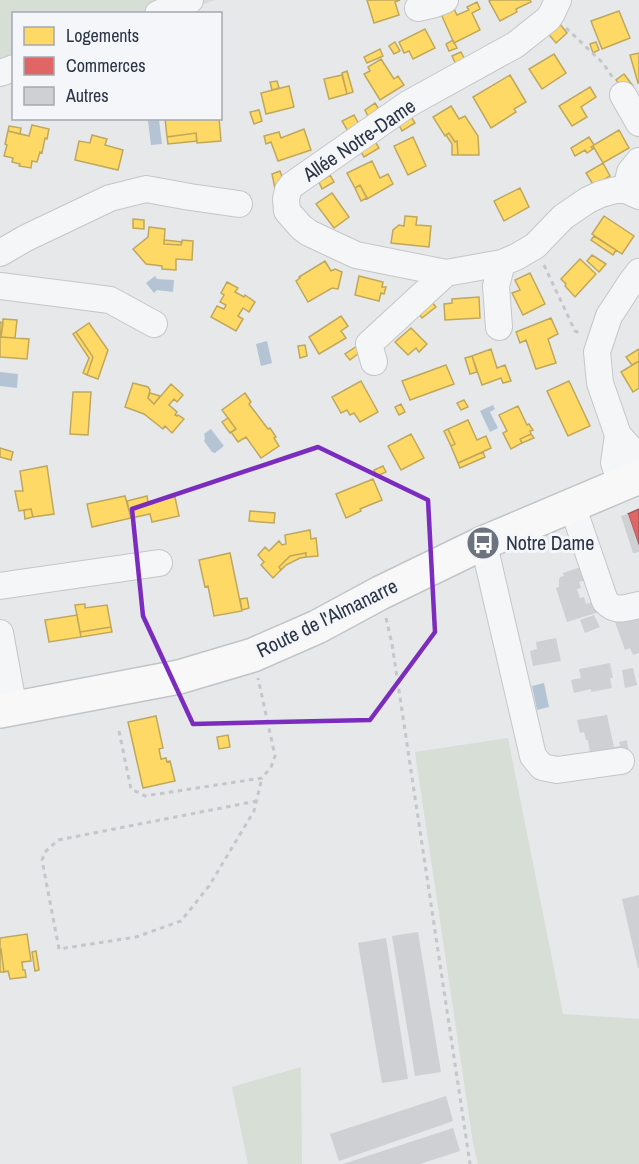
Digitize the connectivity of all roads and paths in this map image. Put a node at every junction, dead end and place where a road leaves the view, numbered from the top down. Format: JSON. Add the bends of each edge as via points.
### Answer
{"nodes":[{"id":1,"x":190,"y":0,"type":"edge"},
{"id":2,"x":446,"y":0,"type":"edge"},
{"id":3,"x":555,"y":7,"type":"edge"},
{"id":4,"x":418,"y":8,"type":"dead end"},
{"id":5,"x":163,"y":12,"type":"edge"},
{"id":6,"x":623,"y":95,"type":"joint"},
{"id":7,"x":639,"y":123,"type":"edge"},
{"id":8,"x":639,"y":161,"type":"edge"},
{"id":9,"x":633,"y":193,"type":"edge"},
{"id":10,"x":239,"y":204,"type":"dead end"},
{"id":11,"x":535,"y":246,"type":"junction"},
{"id":12,"x":0,"y":253,"type":"edge"},
{"id":13,"x":502,"y":263,"type":"junction"},
{"id":14,"x":639,"y":272,"type":"edge"},
{"id":15,"x":446,"y":273,"type":"junction"},
{"id":16,"x":0,"y":286,"type":"edge"},
{"id":17,"x":154,"y":324,"type":"dead end"},
{"id":18,"x":499,"y":327,"type":"dead end"},
{"id":19,"x":601,"y":340,"type":"junction"},
{"id":20,"x":374,"y":362,"type":"dead end"},
{"id":21,"x":633,"y":474,"type":"edge"},
{"id":22,"x":572,"y":505,"type":"junction"},
{"id":23,"x":480,"y":544,"type":"junction"},
{"id":24,"x":159,"y":563,"type":"dead end"},
{"id":25,"x":0,"y":586,"type":"edge"},
{"id":26,"x":380,"y":593,"type":"junction"},
{"id":27,"x":639,"y":605,"type":"edge"},
{"id":28,"x":0,"y":633,"type":"edge"},
{"id":29,"x":253,"y":655,"type":"junction"},
{"id":30,"x":7,"y":710,"type":"edge"},
{"id":31,"x":119,"y":731,"type":"dead end"},
{"id":32,"x":621,"y":761,"type":"dead end"},
{"id":33,"x":262,"y":778,"type":"junction"},
{"id":34,"x":256,"y":801,"type":"junction"},
{"id":35,"x":470,"y":1164,"type":"edge"}],
"edges":[{"from":1,"to":5,"type":"street"},
{"from":2,"to":4,"type":"street"},
{"from":3,"to":6,"type":"path","via":[[603,63]]},
{"from":3,"to":15,"type":"street","name":"Allée Notre-Dame","via":[[548,19],[515,45],[408,104],[288,190],[287,211],[309,234],[356,255]]},
{"from":6,"to":7,"type":"street"},
{"from":8,"to":9,"type":"street","name":"Allée Notre-Dame","via":[[630,172]]},
{"from":9,"to":11,"type":"street","name":"Allée Notre-Dame","via":[[616,190],[588,200],[563,217]]},
{"from":10,"to":12,"type":"street","via":[[146,189],[110,198]]},
{"from":11,"to":13,"type":"street","name":"Allée Notre-Dame"},
{"from":11,"to":19,"type":"path","via":[[575,332]]},
{"from":13,"to":15,"type":"street","name":"Allée Notre-Dame"},
{"from":13,"to":18,"type":"street","via":[[495,286]]},
{"from":14,"to":19,"type":"street","via":[[609,316]]},
{"from":15,"to":20,"type":"street","via":[[369,344]]},
{"from":16,"to":17,"type":"street","via":[[110,300]]},
{"from":19,"to":21,"type":"street","via":[[597,352],[600,383],[618,435],[614,463]]},
{"from":21,"to":22,"type":"main road","name":"Route de l'Almanarre"},
{"from":22,"to":23,"type":"main road","name":"Route de l'Almanarre"},
{"from":22,"to":27,"type":"street","via":[[604,601],[619,609]]},
{"from":23,"to":26,"type":"main road","name":"Route de l'Almanarre"},
{"from":23,"to":32,"type":"street","via":[[487,558],[533,756],[542,767],[557,770]]},
{"from":24,"to":25,"type":"street"},
{"from":26,"to":29,"type":"main road","name":"Route de l'Almanarre"},
{"from":26,"to":35,"type":"path","via":[[392,644]]},
{"from":28,"to":30,"type":"street"},
{"from":29,"to":30,"type":"main road","name":"Route de l'Almanarre","via":[[179,676]]},
{"from":29,"to":33,"type":"path","via":[[275,756]]},
{"from":31,"to":33,"type":"path","via":[[131,789],[145,796]]},
{"from":33,"to":34,"type":"path"},
{"from":34,"to":34,"type":"path","via":[[254,811],[209,886],[181,921],[136,938],[59,949],[42,860],[58,840]]}]}
